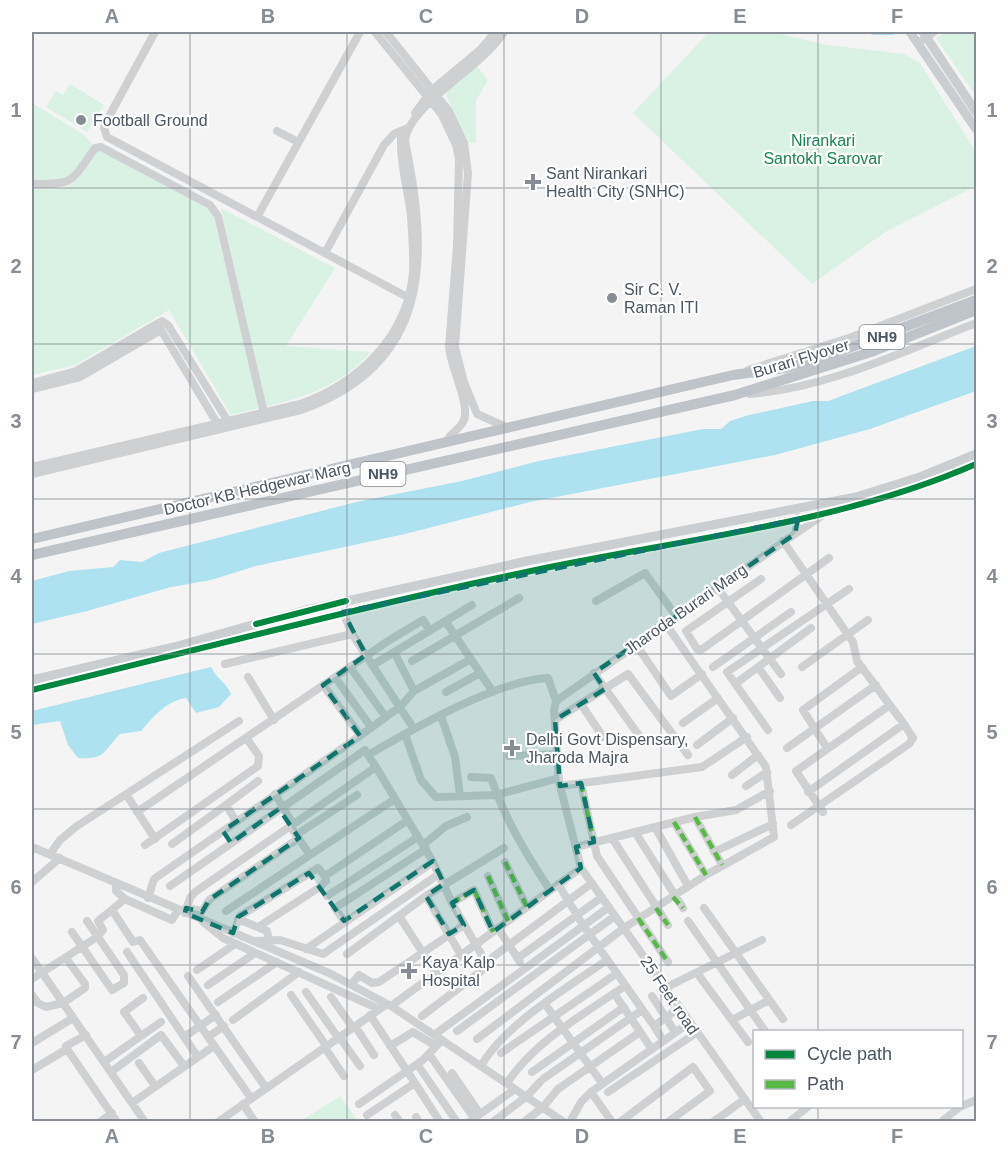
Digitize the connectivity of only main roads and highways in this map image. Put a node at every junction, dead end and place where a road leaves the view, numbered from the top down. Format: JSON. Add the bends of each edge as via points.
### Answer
{"nodes":[{"id":1,"x":927,"y":33,"type":"edge"},
{"id":2,"x":914,"y":37,"type":"edge"},
{"id":3,"x":959,"y":94,"type":"junction"},
{"id":4,"x":976,"y":112,"type":"edge"},
{"id":5,"x":976,"y":129,"type":"edge"},
{"id":6,"x":976,"y":300,"type":"edge"},
{"id":7,"x":976,"y":310,"type":"edge"},
{"id":8,"x":787,"y":372,"type":"junction"},
{"id":9,"x":733,"y":375,"type":"joint"},
{"id":10,"x":735,"y":395,"type":"joint"},
{"id":11,"x":976,"y":454,"type":"edge"},
{"id":12,"x":976,"y":464,"type":"edge"},
{"id":13,"x":798,"y":514,"type":"junction"},
{"id":14,"x":32,"y":539,"type":"edge"},
{"id":15,"x":32,"y":555,"type":"edge"},
{"id":16,"x":32,"y":680,"type":"edge"},
{"id":17,"x":32,"y":690,"type":"edge"}],
"edges":[{"from":1,"to":3,"type":"main road"},
{"from":2,"to":3,"type":"main road"},
{"from":3,"to":4,"type":"main road"},
{"from":3,"to":5,"type":"main road"},
{"from":6,"to":8,"type":"highway","name":"Burari Flyover","number":"NH9"},
{"from":7,"to":8,"type":"highway","name":"Burari Flyover","via":[[870,352]]},
{"from":8,"to":9,"type":"highway","name":"Burari Flyover","number":"NH9"},
{"from":8,"to":10,"type":"highway","name":"Burari Flyover"},
{"from":9,"to":14,"type":"highway","name":"Doctor KB Hedgewar Marg","number":"NH9"},
{"from":10,"to":15,"type":"highway","name":"Doctor KB Hedgewar Marg","number":"NH9"},
{"from":11,"to":13,"type":"main road","via":[[920,477]]},
{"from":12,"to":13,"type":"main road","via":[[905,491],[826,513]]},
{"from":13,"to":16,"type":"main road","via":[[527,561],[306,610],[174,647]]},
{"from":13,"to":17,"type":"main road","via":[[344,612]]}]}
